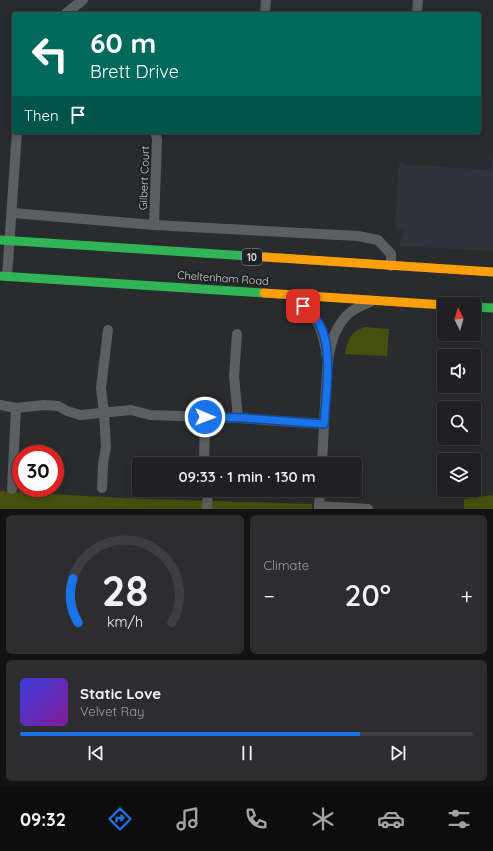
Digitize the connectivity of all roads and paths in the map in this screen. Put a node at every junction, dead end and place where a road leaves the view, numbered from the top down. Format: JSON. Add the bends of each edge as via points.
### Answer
{"nodes":[{"id":1,"x":83,"y":0,"type":"edge"},
{"id":2,"x":266,"y":0,"type":"edge"},
{"id":3,"x":418,"y":0,"type":"edge"},
{"id":4,"x":68,"y":12,"type":"edge"},
{"id":5,"x":265,"y":12,"type":"edge"},
{"id":6,"x":417,"y":12,"type":"edge"},
{"id":7,"x":17,"y":134,"type":"edge"},
{"id":8,"x":156,"y":134,"type":"edge"},
{"id":9,"x":13,"y":213,"type":"junction"},
{"id":10,"x":154,"y":225,"type":"junction"},
{"id":11,"x":0,"y":240,"type":"edge"},
{"id":12,"x":10,"y":241,"type":"junction"},
{"id":13,"x":391,"y":266,"type":"junction"},
{"id":14,"x":493,"y":272,"type":"edge"},
{"id":15,"x":4,"y":276,"type":"edge"},
{"id":16,"x":288,"y":295,"type":"junction"},
{"id":17,"x":374,"y":300,"type":"junction"},
{"id":18,"x":437,"y":304,"type":"edge"},
{"id":19,"x":481,"y":307,"type":"edge"},
{"id":20,"x":493,"y":308,"type":"edge"},
{"id":21,"x":108,"y":330,"type":"dead end"},
{"id":22,"x":237,"y":334,"type":"dead end"},
{"id":23,"x":328,"y":361,"type":"junction"},
{"id":24,"x":0,"y":406,"type":"edge"},
{"id":25,"x":16,"y":408,"type":"junction"},
{"id":26,"x":104,"y":413,"type":"junction"},
{"id":27,"x":205,"y":417,"type":"junction"},
{"id":28,"x":238,"y":418,"type":"junction"},
{"id":29,"x":324,"y":424,"type":"junction"},
{"id":30,"x":14,"y":445,"type":"edge"},
{"id":31,"x":204,"y":457,"type":"edge"},
{"id":32,"x":322,"y":457,"type":"edge"},
{"id":33,"x":102,"y":488,"type":"dead end"},
{"id":34,"x":208,"y":497,"type":"edge"},
{"id":35,"x":320,"y":497,"type":"edge"},
{"id":36,"x":319,"y":507,"type":"edge"},
{"id":37,"x":207,"y":508,"type":"dead end"},
{"id":38,"x":368,"y":509,"type":"edge"}],
"edges":[{"from":1,"to":4,"type":"street"},
{"from":2,"to":5,"type":"street"},
{"from":3,"to":6,"type":"street"},
{"from":7,"to":9,"type":"street"},
{"from":8,"to":10,"type":"street","name":"Gilbert Court","via":[[158,139]]},
{"from":9,"to":10,"type":"street"},
{"from":9,"to":12,"type":"street"},
{"from":10,"to":13,"type":"street","via":[[358,236],[380,242],[391,254]]},
{"from":11,"to":12,"type":"main road","name":"Cheltenham Road","number":"10"},
{"from":12,"to":13,"type":"main road","name":"Cheltenham Road","number":"10"},
{"from":12,"to":15,"type":"street"},
{"from":13,"to":14,"type":"main road","name":"Cheltenham Road","number":"10"},
{"from":15,"to":16,"type":"main road","name":"Cheltenham Road"},
{"from":16,"to":17,"type":"main road","name":"Cheltenham Road"},
{"from":16,"to":23,"type":"street","via":[[320,324]]},
{"from":17,"to":18,"type":"main road","name":"Cheltenham Road"},
{"from":17,"to":23,"type":"street","via":[[353,309],[346,316],[334,338]]},
{"from":19,"to":20,"type":"main road"},
{"from":21,"to":26,"type":"street","via":[[101,388]]},
{"from":22,"to":28,"type":"street","via":[[234,376]]},
{"from":23,"to":29,"type":"street"},
{"from":24,"to":25,"type":"street"},
{"from":25,"to":26,"type":"street","via":[[44,405],[58,406],[80,415]]},
{"from":25,"to":30,"type":"street"},
{"from":26,"to":27,"type":"street","via":[[131,410],[150,415]]},
{"from":26,"to":33,"type":"street","via":[[106,447]]},
{"from":27,"to":28,"type":"street"},
{"from":27,"to":31,"type":"street"},
{"from":28,"to":29,"type":"street"},
{"from":29,"to":32,"type":"street"},
{"from":34,"to":37,"type":"street"},
{"from":35,"to":36,"type":"street"},
{"from":36,"to":38,"type":"street"}]}
